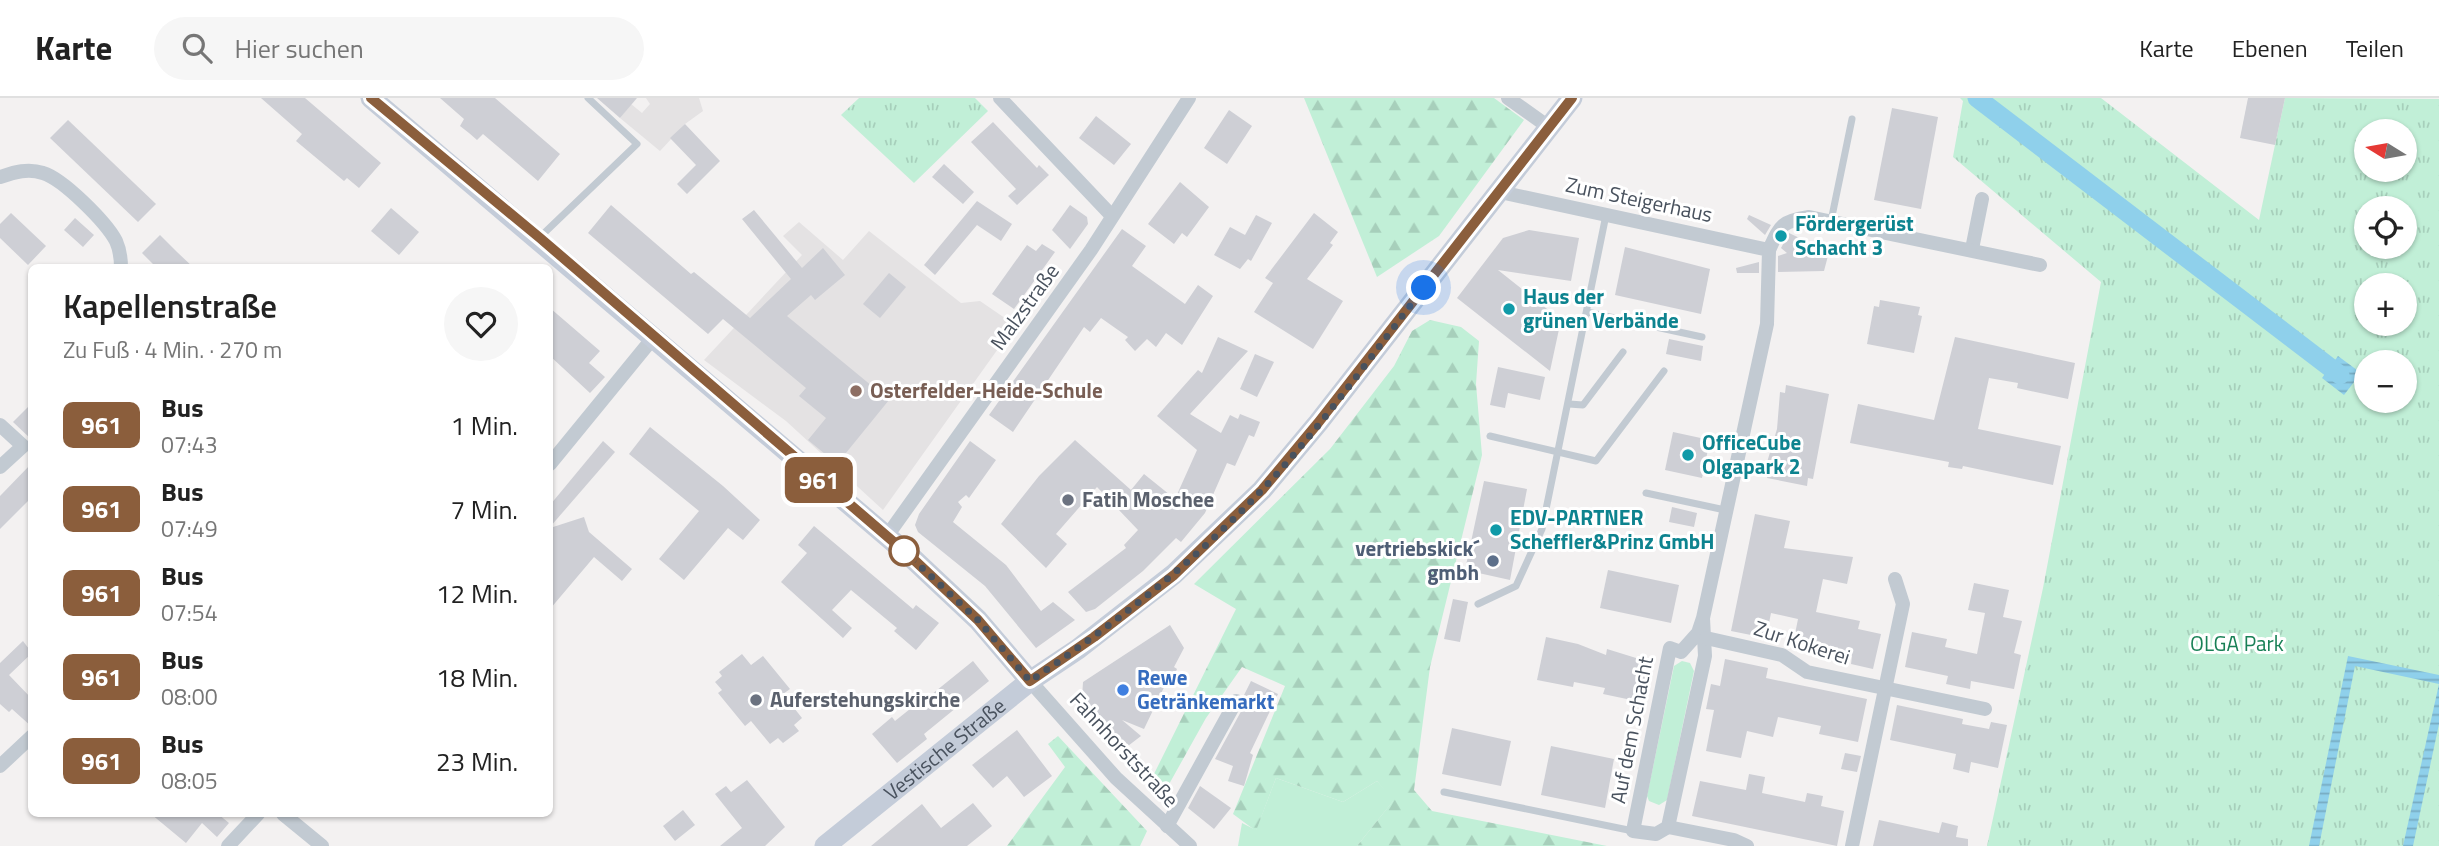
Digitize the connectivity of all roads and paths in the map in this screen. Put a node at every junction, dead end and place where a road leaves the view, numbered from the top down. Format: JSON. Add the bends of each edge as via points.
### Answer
{"nodes":[{"id":1,"x":372,"y":98,"type":"edge"},
{"id":2,"x":588,"y":98,"type":"edge"},
{"id":3,"x":1000,"y":98,"type":"edge"},
{"id":4,"x":1189,"y":98,"type":"edge"},
{"id":5,"x":1507,"y":98,"type":"edge"},
{"id":6,"x":1572,"y":98,"type":"edge"},
{"id":7,"x":1852,"y":120,"type":"dead end"},
{"id":8,"x":1550,"y":128,"type":"junction"},
{"id":9,"x":0,"y":177,"type":"edge"},
{"id":10,"x":1500,"y":192,"type":"junction"},
{"id":11,"x":1982,"y":199,"type":"dead end"},
{"id":12,"x":1111,"y":215,"type":"junction"},
{"id":13,"x":1606,"y":215,"type":"junction"},
{"id":14,"x":1830,"y":221,"type":"junction"},
{"id":15,"x":540,"y":238,"type":"junction"},
{"id":16,"x":1972,"y":249,"type":"junction"},
{"id":17,"x":1769,"y":250,"type":"junction"},
{"id":18,"x":121,"y":264,"type":"edge"},
{"id":19,"x":2040,"y":265,"type":"dead end"},
{"id":20,"x":1587,"y":312,"type":"junction"},
{"id":21,"x":1702,"y":337,"type":"dead end"},
{"id":22,"x":653,"y":338,"type":"junction"},
{"id":23,"x":1623,"y":352,"type":"dead end"},
{"id":24,"x":1664,"y":372,"type":"dead end"},
{"id":25,"x":1569,"y":404,"type":"junction"},
{"id":26,"x":0,"y":425,"type":"edge"},
{"id":27,"x":1490,"y":436,"type":"dead end"},
{"id":28,"x":1559,"y":454,"type":"junction"},
{"id":29,"x":553,"y":460,"type":"edge"},
{"id":30,"x":0,"y":467,"type":"edge"},
{"id":31,"x":1646,"y":493,"type":"dead end"},
{"id":32,"x":1725,"y":510,"type":"junction"},
{"id":33,"x":887,"y":536,"type":"junction"},
{"id":34,"x":1895,"y":579,"type":"dead end"},
{"id":35,"x":1478,"y":604,"type":"dead end"},
{"id":36,"x":1703,"y":618,"type":"junction"},
{"id":37,"x":1706,"y":638,"type":"junction"},
{"id":38,"x":1030,"y":681,"type":"junction"},
{"id":39,"x":1885,"y":689,"type":"junction"},
{"id":40,"x":1236,"y":701,"type":"dead end"},
{"id":41,"x":1984,"y":709,"type":"dead end"},
{"id":42,"x":28,"y":740,"type":"edge"},
{"id":43,"x":0,"y":766,"type":"edge"},
{"id":44,"x":1444,"y":792,"type":"dead end"},
{"id":45,"x":255,"y":817,"type":"edge"},
{"id":46,"x":287,"y":817,"type":"edge"},
{"id":47,"x":1167,"y":826,"type":"junction"},
{"id":48,"x":1668,"y":827,"type":"junction"},
{"id":49,"x":1633,"y":831,"type":"junction"},
{"id":50,"x":228,"y":846,"type":"edge"},
{"id":51,"x":322,"y":846,"type":"edge"},
{"id":52,"x":825,"y":846,"type":"edge"},
{"id":53,"x":1190,"y":846,"type":"edge"},
{"id":54,"x":1747,"y":846,"type":"edge"},
{"id":55,"x":1852,"y":846,"type":"edge"}],
"edges":[{"from":1,"to":15,"type":"street"},
{"from":2,"to":15,"type":"lane","via":[[637,144]]},
{"from":3,"to":12,"type":"street"},
{"from":4,"to":12,"type":"street","name":"Malzstraße"},
{"from":5,"to":8,"type":"street"},
{"from":6,"to":8,"type":"street","name":"Vestische Straße"},
{"from":7,"to":14,"type":"lane"},
{"from":8,"to":10,"type":"street","name":"Vestische Straße"},
{"from":9,"to":18,"type":"street","via":[[33,170],[56,180],[109,230],[119,248]]},
{"from":10,"to":13,"type":"street","name":"Zum Steigerhaus"},
{"from":10,"to":38,"type":"street","name":"Vestische Straße","via":[[1262,490],[1174,575]]},
{"from":11,"to":16,"type":"street"},
{"from":12,"to":33,"type":"street","name":"Malzstraße","via":[[1091,250]]},
{"from":13,"to":17,"type":"street","name":"Zum Steigerhaus"},
{"from":13,"to":20,"type":"lane"},
{"from":14,"to":16,"type":"street"},
{"from":14,"to":17,"type":"street","via":[[1809,216],[1790,219],[1779,227]]},
{"from":15,"to":22,"type":"street"},
{"from":16,"to":19,"type":"street"},
{"from":17,"to":32,"type":"street","name":"Auf dem Schacht","via":[[1767,324]]},
{"from":20,"to":21,"type":"lane"},
{"from":20,"to":25,"type":"lane"},
{"from":22,"to":29,"type":"street"},
{"from":22,"to":33,"type":"street"},
{"from":23,"to":25,"type":"lane","via":[[1583,405]]},
{"from":24,"to":28,"type":"lane","via":[[1596,461]]},
{"from":25,"to":28,"type":"lane"},
{"from":26,"to":30,"type":"street","via":[[23,446]]},
{"from":27,"to":28,"type":"lane"},
{"from":28,"to":35,"type":"lane","via":[[1542,529],[1516,586]]},
{"from":31,"to":32,"type":"lane"},
{"from":32,"to":36,"type":"street","name":"Auf dem Schacht"},
{"from":33,"to":38,"type":"street","via":[[963,605]]},
{"from":34,"to":39,"type":"street","via":[[1903,604]]},
{"from":36,"to":37,"type":"street","name":"Auf dem Schacht"},
{"from":36,"to":49,"type":"street","name":"Auf dem Schacht","via":[[1691,643],[1681,652],[1670,648]]},
{"from":37,"to":39,"type":"street","name":"Zur Kokerei","via":[[1782,655],[1807,672]]},
{"from":37,"to":48,"type":"street","name":"Auf dem Schacht"},
{"from":38,"to":47,"type":"street","name":"Fahnhorststraße","via":[[1116,778]]},
{"from":38,"to":52,"type":"street","name":"Vestische Straße"},
{"from":39,"to":41,"type":"street","name":"Zur Kokerei"},
{"from":39,"to":55,"type":"street"},
{"from":40,"to":47,"type":"street"},
{"from":42,"to":43,"type":"street"},
{"from":44,"to":49,"type":"lane"},
{"from":45,"to":50,"type":"street"},
{"from":46,"to":51,"type":"street"},
{"from":47,"to":53,"type":"street","name":"Fahnhorststraße"},
{"from":48,"to":49,"type":"street","name":"Auf dem Schacht","via":[[1656,834]]},
{"from":48,"to":54,"type":"street"}]}
